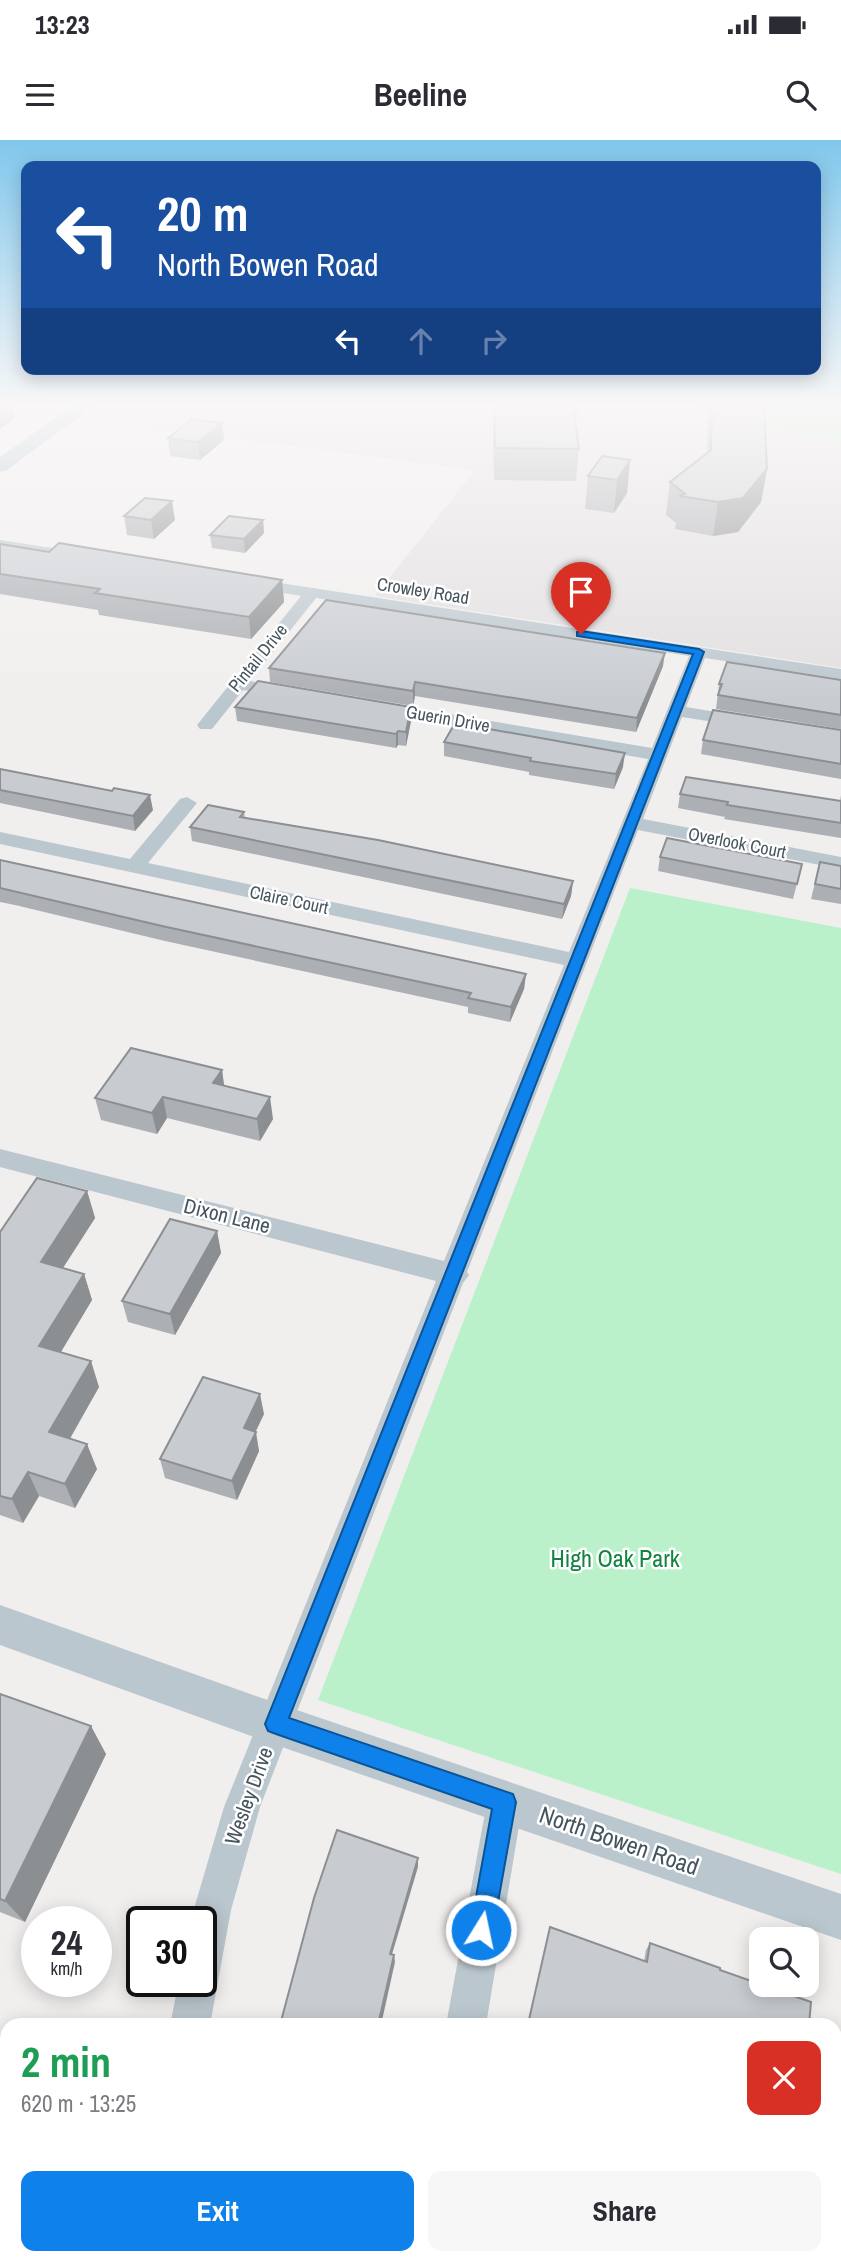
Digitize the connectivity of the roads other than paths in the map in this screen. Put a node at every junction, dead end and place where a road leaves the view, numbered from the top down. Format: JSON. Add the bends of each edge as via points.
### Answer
{"nodes":[{"id":1,"x":0,"y":544,"type":"edge"},
{"id":2,"x":95,"y":559,"type":"edge"},
{"id":3,"x":233,"y":581,"type":"edge"},
{"id":4,"x":312,"y":593,"type":"junction"},
{"id":5,"x":699,"y":652,"type":"junction"},
{"id":6,"x":841,"y":674,"type":"edge"},
{"id":7,"x":237,"y":684,"type":"junction"},
{"id":8,"x":305,"y":695,"type":"edge"},
{"id":9,"x":359,"y":704,"type":"edge"},
{"id":10,"x":676,"y":711,"type":"junction"},
{"id":11,"x":758,"y":724,"type":"edge"},
{"id":12,"x":206,"y":725,"type":"dead end"},
{"id":13,"x":659,"y":755,"type":"junction"},
{"id":14,"x":187,"y":803,"type":"dead end"},
{"id":15,"x":632,"y":823,"type":"junction"},
{"id":16,"x":0,"y":838,"type":"edge"},
{"id":17,"x":841,"y":863,"type":"edge"},
{"id":18,"x":134,"y":867,"type":"junction"},
{"id":19,"x":578,"y":961,"type":"junction"},
{"id":20,"x":0,"y":1158,"type":"edge"},
{"id":21,"x":455,"y":1275,"type":"junction"},
{"id":22,"x":0,"y":1625,"type":"edge"},
{"id":23,"x":276,"y":1724,"type":"junction"},
{"id":24,"x":505,"y":1802,"type":"junction"},
{"id":25,"x":213,"y":1906,"type":"edge"},
{"id":26,"x":841,"y":1917,"type":"edge"},
{"id":27,"x":196,"y":1997,"type":"edge"},
{"id":28,"x":191,"y":2018,"type":"edge"},
{"id":29,"x":467,"y":2018,"type":"edge"}],
"edges":[{"from":1,"to":2,"type":"street"},
{"from":3,"to":4,"type":"street","name":"Crowley Road"},
{"from":4,"to":5,"type":"street","name":"Crowley Road"},
{"from":4,"to":7,"type":"street","name":"Pintail Drive"},
{"from":5,"to":6,"type":"street","name":"Crowley Road"},
{"from":5,"to":10,"type":"street","name":"Wesley Drive"},
{"from":7,"to":8,"type":"street"},
{"from":7,"to":12,"type":"street","name":"Pintail Drive"},
{"from":9,"to":13,"type":"street","name":"Guerin Drive"},
{"from":10,"to":11,"type":"street"},
{"from":10,"to":13,"type":"street","name":"Wesley Drive"},
{"from":13,"to":15,"type":"street","name":"Wesley Drive"},
{"from":14,"to":18,"type":"street"},
{"from":15,"to":17,"type":"street","name":"Overlook Court"},
{"from":15,"to":19,"type":"street","name":"Wesley Drive"},
{"from":16,"to":18,"type":"street","name":"Claire Court"},
{"from":18,"to":19,"type":"street","name":"Claire Court"},
{"from":19,"to":21,"type":"street","name":"Wesley Drive"},
{"from":20,"to":21,"type":"street","name":"Dixon Lane"},
{"from":21,"to":23,"type":"street","name":"Wesley Drive"},
{"from":22,"to":23,"type":"street","name":"North Bowen Road"},
{"from":23,"to":24,"type":"street","name":"North Bowen Road"},
{"from":23,"to":25,"type":"street","name":"Wesley Drive","via":[[242,1807]]},
{"from":24,"to":26,"type":"street","name":"North Bowen Road"},
{"from":24,"to":29,"type":"street"},
{"from":27,"to":28,"type":"street"}]}
